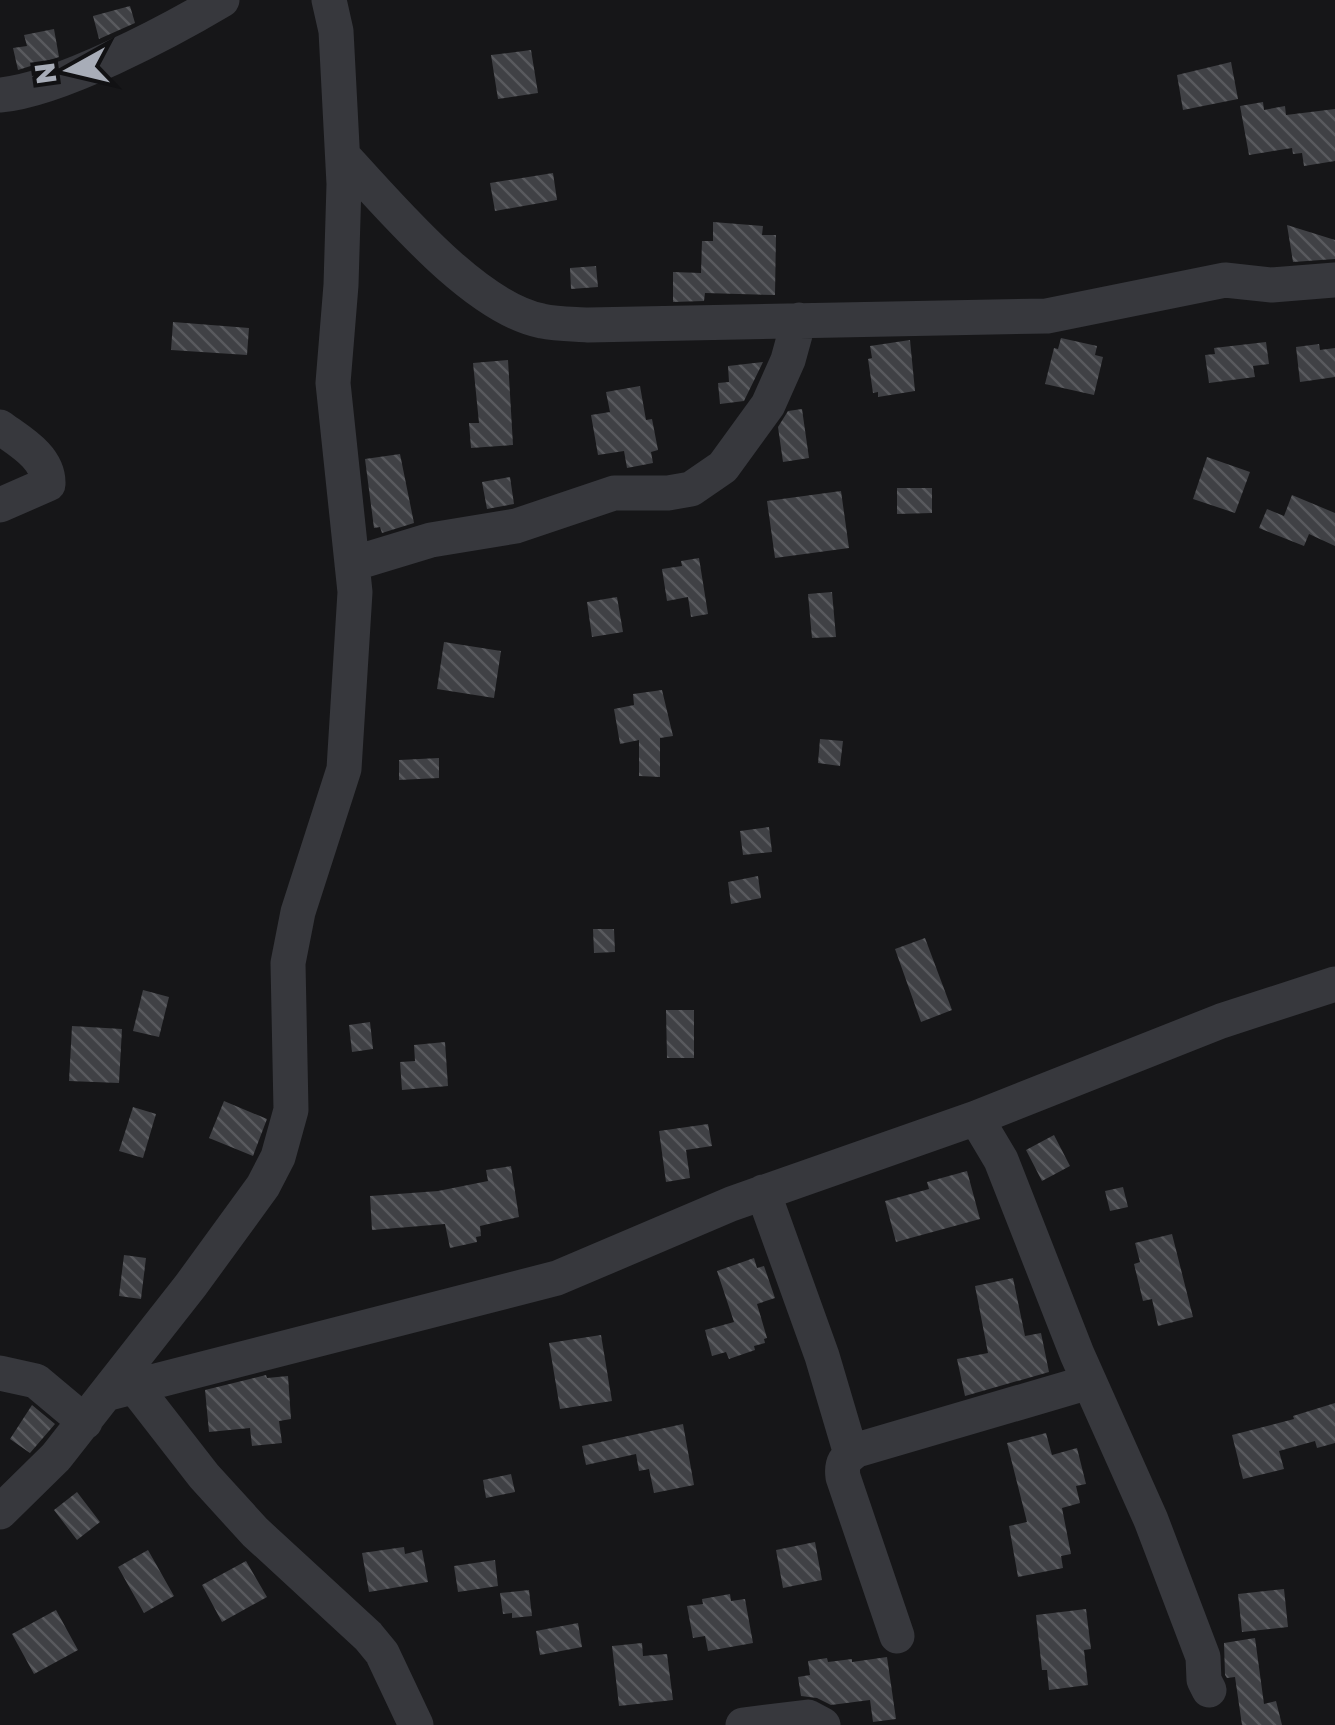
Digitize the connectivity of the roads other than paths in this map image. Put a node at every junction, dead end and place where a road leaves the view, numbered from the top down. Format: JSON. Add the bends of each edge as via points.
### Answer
{"nodes":[{"id":1,"x":222,"y":0,"type":"edge"},
{"id":2,"x":329,"y":0,"type":"edge"},
{"id":3,"x":0,"y":95,"type":"edge"},
{"id":4,"x":343,"y":156,"type":"junction"},
{"id":5,"x":1335,"y":280,"type":"edge"},
{"id":6,"x":799,"y":320,"type":"junction"},
{"id":7,"x":0,"y":427,"type":"edge"},
{"id":8,"x":0,"y":505,"type":"edge"},
{"id":9,"x":352,"y":564,"type":"junction"},
{"id":10,"x":1335,"y":984,"type":"edge"},
{"id":11,"x":976,"y":1118,"type":"junction"},
{"id":12,"x":763,"y":1192,"type":"junction"},
{"id":13,"x":0,"y":1373,"type":"edge"},
{"id":14,"x":1089,"y":1382,"type":"junction"},
{"id":15,"x":121,"y":1390,"type":"junction"},
{"id":16,"x":85,"y":1422,"type":"junction"},
{"id":17,"x":851,"y":1454,"type":"junction"},
{"id":18,"x":0,"y":1512,"type":"edge"},
{"id":19,"x":897,"y":1636,"type":"dead end"},
{"id":20,"x":1209,"y":1690,"type":"dead end"},
{"id":21,"x":416,"y":1725,"type":"edge"},
{"id":22,"x":743,"y":1725,"type":"edge"},
{"id":23,"x":823,"y":1725,"type":"edge"}],
"edges":[{"from":1,"to":3,"type":"street","via":[[63,78]]},
{"from":2,"to":4,"type":"street"},
{"from":4,"to":6,"type":"street","via":[[492,300],[540,321]]},
{"from":4,"to":9,"type":"street","via":[[333,383]]},
{"from":5,"to":6,"type":"street","via":[[1226,280],[1047,316]]},
{"from":6,"to":9,"type":"street","via":[[768,405],[723,467],[691,489],[614,493],[516,526],[431,540]]},
{"from":7,"to":8,"type":"street","via":[[49,472],[48,484]]},
{"from":9,"to":15,"type":"street","via":[[344,769],[288,963],[291,1110],[278,1157]]},
{"from":10,"to":11,"type":"street","via":[[1221,1021]]},
{"from":11,"to":12,"type":"street"},
{"from":11,"to":14,"type":"street","via":[[1001,1160]]},
{"from":12,"to":15,"type":"street","via":[[558,1278]]},
{"from":12,"to":17,"type":"street"},
{"from":13,"to":16,"type":"street","via":[[36,1381]]},
{"from":14,"to":17,"type":"street"},
{"from":14,"to":20,"type":"street","via":[[1151,1520]]},
{"from":15,"to":16,"type":"street"},
{"from":15,"to":21,"type":"street","via":[[254,1532],[368,1636]]},
{"from":16,"to":18,"type":"street"},
{"from":17,"to":19,"type":"street","via":[[841,1466],[843,1477]]},
{"from":22,"to":23,"type":"street","via":[[808,1717]]}]}
